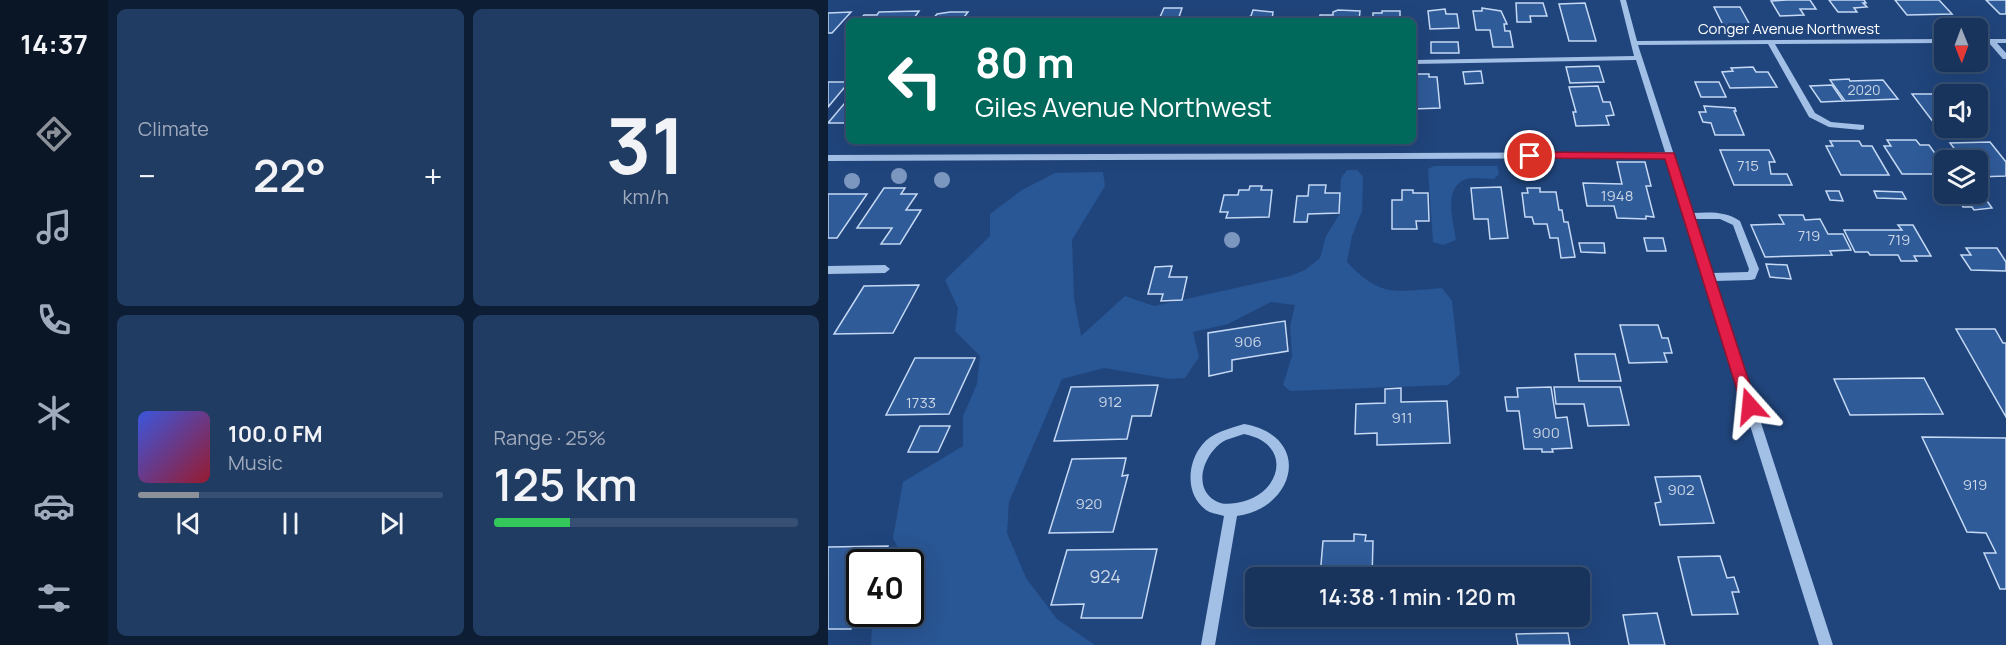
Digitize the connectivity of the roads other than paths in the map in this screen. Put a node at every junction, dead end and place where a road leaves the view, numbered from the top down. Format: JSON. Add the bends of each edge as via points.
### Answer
{"nodes":[{"id":1,"x":1623,"y":0,"type":"edge"},
{"id":2,"x":1934,"y":41,"type":"edge"},
{"id":3,"x":1991,"y":41,"type":"joint"},
{"id":4,"x":2006,"y":41,"type":"edge"},
{"id":5,"x":1770,"y":42,"type":"junction"},
{"id":6,"x":1634,"y":43,"type":"junction"},
{"id":7,"x":2006,"y":57,"type":"edge"},
{"id":8,"x":1639,"y":58,"type":"junction"},
{"id":9,"x":1416,"y":62,"type":"edge"},
{"id":10,"x":1861,"y":127,"type":"dead end"},
{"id":11,"x":1670,"y":155,"type":"junction"},
{"id":12,"x":828,"y":158,"type":"edge"},
{"id":13,"x":1689,"y":216,"type":"junction"},
{"id":14,"x":885,"y":269,"type":"dead end"},
{"id":15,"x":828,"y":270,"type":"edge"},
{"id":16,"x":1708,"y":277,"type":"junction"},
{"id":17,"x":1231,"y":511,"type":"junction"},
{"id":18,"x":1208,"y":645,"type":"edge"},
{"id":19,"x":1826,"y":645,"type":"edge"}],
"edges":[{"from":1,"to":6,"type":"street"},
{"from":2,"to":5,"type":"street","name":"Conger Avenue Northwest"},
{"from":3,"to":4,"type":"street"},
{"from":3,"to":7,"type":"street"},
{"from":5,"to":6,"type":"street","name":"Conger Avenue Northwest"},
{"from":5,"to":10,"type":"street","via":[[1812,115],[1829,124]]},
{"from":6,"to":8,"type":"street"},
{"from":8,"to":9,"type":"street"},
{"from":8,"to":11,"type":"street"},
{"from":11,"to":12,"type":"street"},
{"from":11,"to":13,"type":"street"},
{"from":13,"to":16,"type":"street"},
{"from":13,"to":16,"type":"street","via":[[1725,216],[1737,223],[1754,269],[1751,276]]},
{"from":14,"to":15,"type":"street"},
{"from":16,"to":19,"type":"street"},
{"from":17,"to":17,"type":"street","via":[[1255,506],[1268,496],[1283,470],[1277,444],[1257,430],[1231,431],[1207,447],[1199,458],[1195,472],[1201,496],[1211,506]]},
{"from":17,"to":18,"type":"street"}]}
